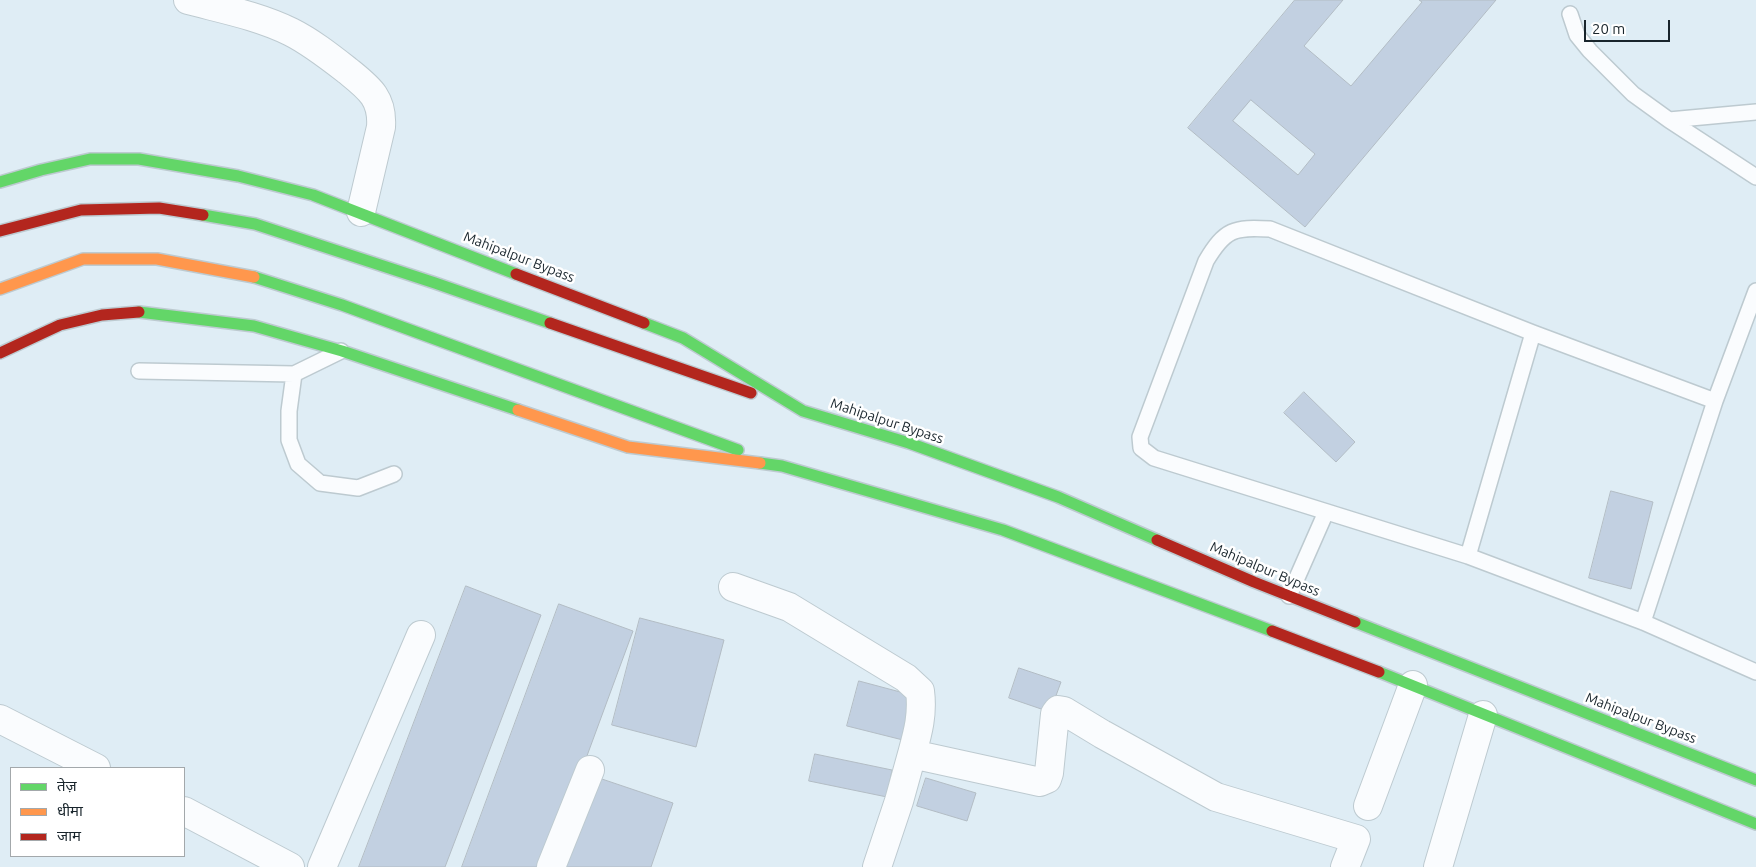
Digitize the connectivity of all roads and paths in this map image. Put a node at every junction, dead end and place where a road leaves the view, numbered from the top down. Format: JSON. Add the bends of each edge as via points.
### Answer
{"nodes":[{"id":1,"x":188,"y":0,"type":"edge"},
{"id":2,"x":1570,"y":14,"type":"dead end"},
{"id":3,"x":1756,"y":112,"type":"edge"},
{"id":4,"x":1669,"y":120,"type":"junction"},
{"id":5,"x":1756,"y":177,"type":"edge"},
{"id":6,"x":0,"y":182,"type":"edge"},
{"id":7,"x":361,"y":212,"type":"junction"},
{"id":8,"x":0,"y":232,"type":"edge"},
{"id":9,"x":0,"y":289,"type":"edge"},
{"id":10,"x":1756,"y":291,"type":"edge"},
{"id":11,"x":1534,"y":333,"type":"junction"},
{"id":12,"x":342,"y":351,"type":"junction"},
{"id":13,"x":0,"y":353,"type":"edge"},
{"id":14,"x":139,"y":371,"type":"dead end"},
{"id":15,"x":294,"y":374,"type":"junction"},
{"id":16,"x":1715,"y":401,"type":"junction"},
{"id":17,"x":803,"y":410,"type":"junction"},
{"id":18,"x":782,"y":466,"type":"junction"},
{"id":19,"x":394,"y":474,"type":"dead end"},
{"id":20,"x":1326,"y":512,"type":"junction"},
{"id":21,"x":1468,"y":556,"type":"junction"},
{"id":22,"x":733,"y":587,"type":"dead end"},
{"id":23,"x":1289,"y":596,"type":"junction"},
{"id":24,"x":1643,"y":622,"type":"junction"},
{"id":25,"x":421,"y":635,"type":"dead end"},
{"id":26,"x":1756,"y":672,"type":"edge"},
{"id":27,"x":1413,"y":685,"type":"junction"},
{"id":28,"x":1483,"y":715,"type":"junction"},
{"id":29,"x":0,"y":719,"type":"edge"},
{"id":30,"x":912,"y":754,"type":"junction"},
{"id":31,"x":94,"y":767,"type":"edge"},
{"id":32,"x":590,"y":770,"type":"dead end"},
{"id":33,"x":1756,"y":780,"type":"edge"},
{"id":34,"x":1368,"y":806,"type":"dead end"},
{"id":35,"x":185,"y":812,"type":"edge"},
{"id":36,"x":1756,"y":824,"type":"edge"},
{"id":37,"x":290,"y":867,"type":"edge"},
{"id":38,"x":322,"y":867,"type":"edge"},
{"id":39,"x":552,"y":867,"type":"edge"},
{"id":40,"x":878,"y":867,"type":"edge"},
{"id":41,"x":1346,"y":867,"type":"edge"},
{"id":42,"x":1438,"y":867,"type":"edge"}],
"edges":[{"from":1,"to":7,"type":"street","via":[[251,17],[290,32],[331,58],[378,100],[382,113],[381,127]]},
{"from":2,"to":4,"type":"lane","via":[[1576,35],[1590,52],[1633,94]]},
{"from":3,"to":4,"type":"lane"},
{"from":4,"to":5,"type":"lane"},
{"from":6,"to":7,"type":"street","name":"Mahipalpur Bypass","via":[[90,159],[139,159],[238,176],[313,195]]},
{"from":7,"to":17,"type":"street","name":"Mahipalpur Bypass","via":[[683,338]]},
{"from":8,"to":17,"type":"street","via":[[81,210],[159,208],[255,224]]},
{"from":9,"to":18,"type":"street","via":[[83,259],[157,259],[249,276],[342,305]]},
{"from":10,"to":16,"type":"lane"},
{"from":11,"to":16,"type":"lane"},
{"from":11,"to":20,"type":"lane","via":[[1270,229],[1239,230],[1225,235],[1206,261],[1142,429],[1141,448],[1154,458]]},
{"from":11,"to":21,"type":"lane"},
{"from":12,"to":13,"type":"street","via":[[254,326],[141,312],[102,315],[60,325]]},
{"from":12,"to":15,"type":"lane"},
{"from":12,"to":18,"type":"street","via":[[628,447]]},
{"from":14,"to":15,"type":"lane"},
{"from":15,"to":19,"type":"lane","via":[[289,440],[298,464],[320,483],[358,488]]},
{"from":16,"to":24,"type":"lane"},
{"from":17,"to":23,"type":"street","name":"Mahipalpur Bypass","via":[[910,443],[1058,497]]},
{"from":18,"to":27,"type":"street","via":[[1003,530]]},
{"from":20,"to":21,"type":"lane"},
{"from":20,"to":23,"type":"lane"},
{"from":21,"to":24,"type":"lane"},
{"from":22,"to":30,"type":"street","via":[[789,607],[906,678],[920,690],[922,706]]},
{"from":23,"to":33,"type":"street","name":"Mahipalpur Bypass"},
{"from":24,"to":26,"type":"lane"},
{"from":25,"to":38,"type":"street"},
{"from":27,"to":28,"type":"street"},
{"from":27,"to":34,"type":"street"},
{"from":28,"to":36,"type":"street"},
{"from":28,"to":42,"type":"street"},
{"from":29,"to":31,"type":"street"},
{"from":30,"to":40,"type":"street"},
{"from":30,"to":41,"type":"street","via":[[1040,782],[1047,779],[1049,773],[1055,714],[1058,710],[1064,711],[1216,797],[1356,839]]},
{"from":32,"to":39,"type":"street"},
{"from":35,"to":37,"type":"street"}]}
